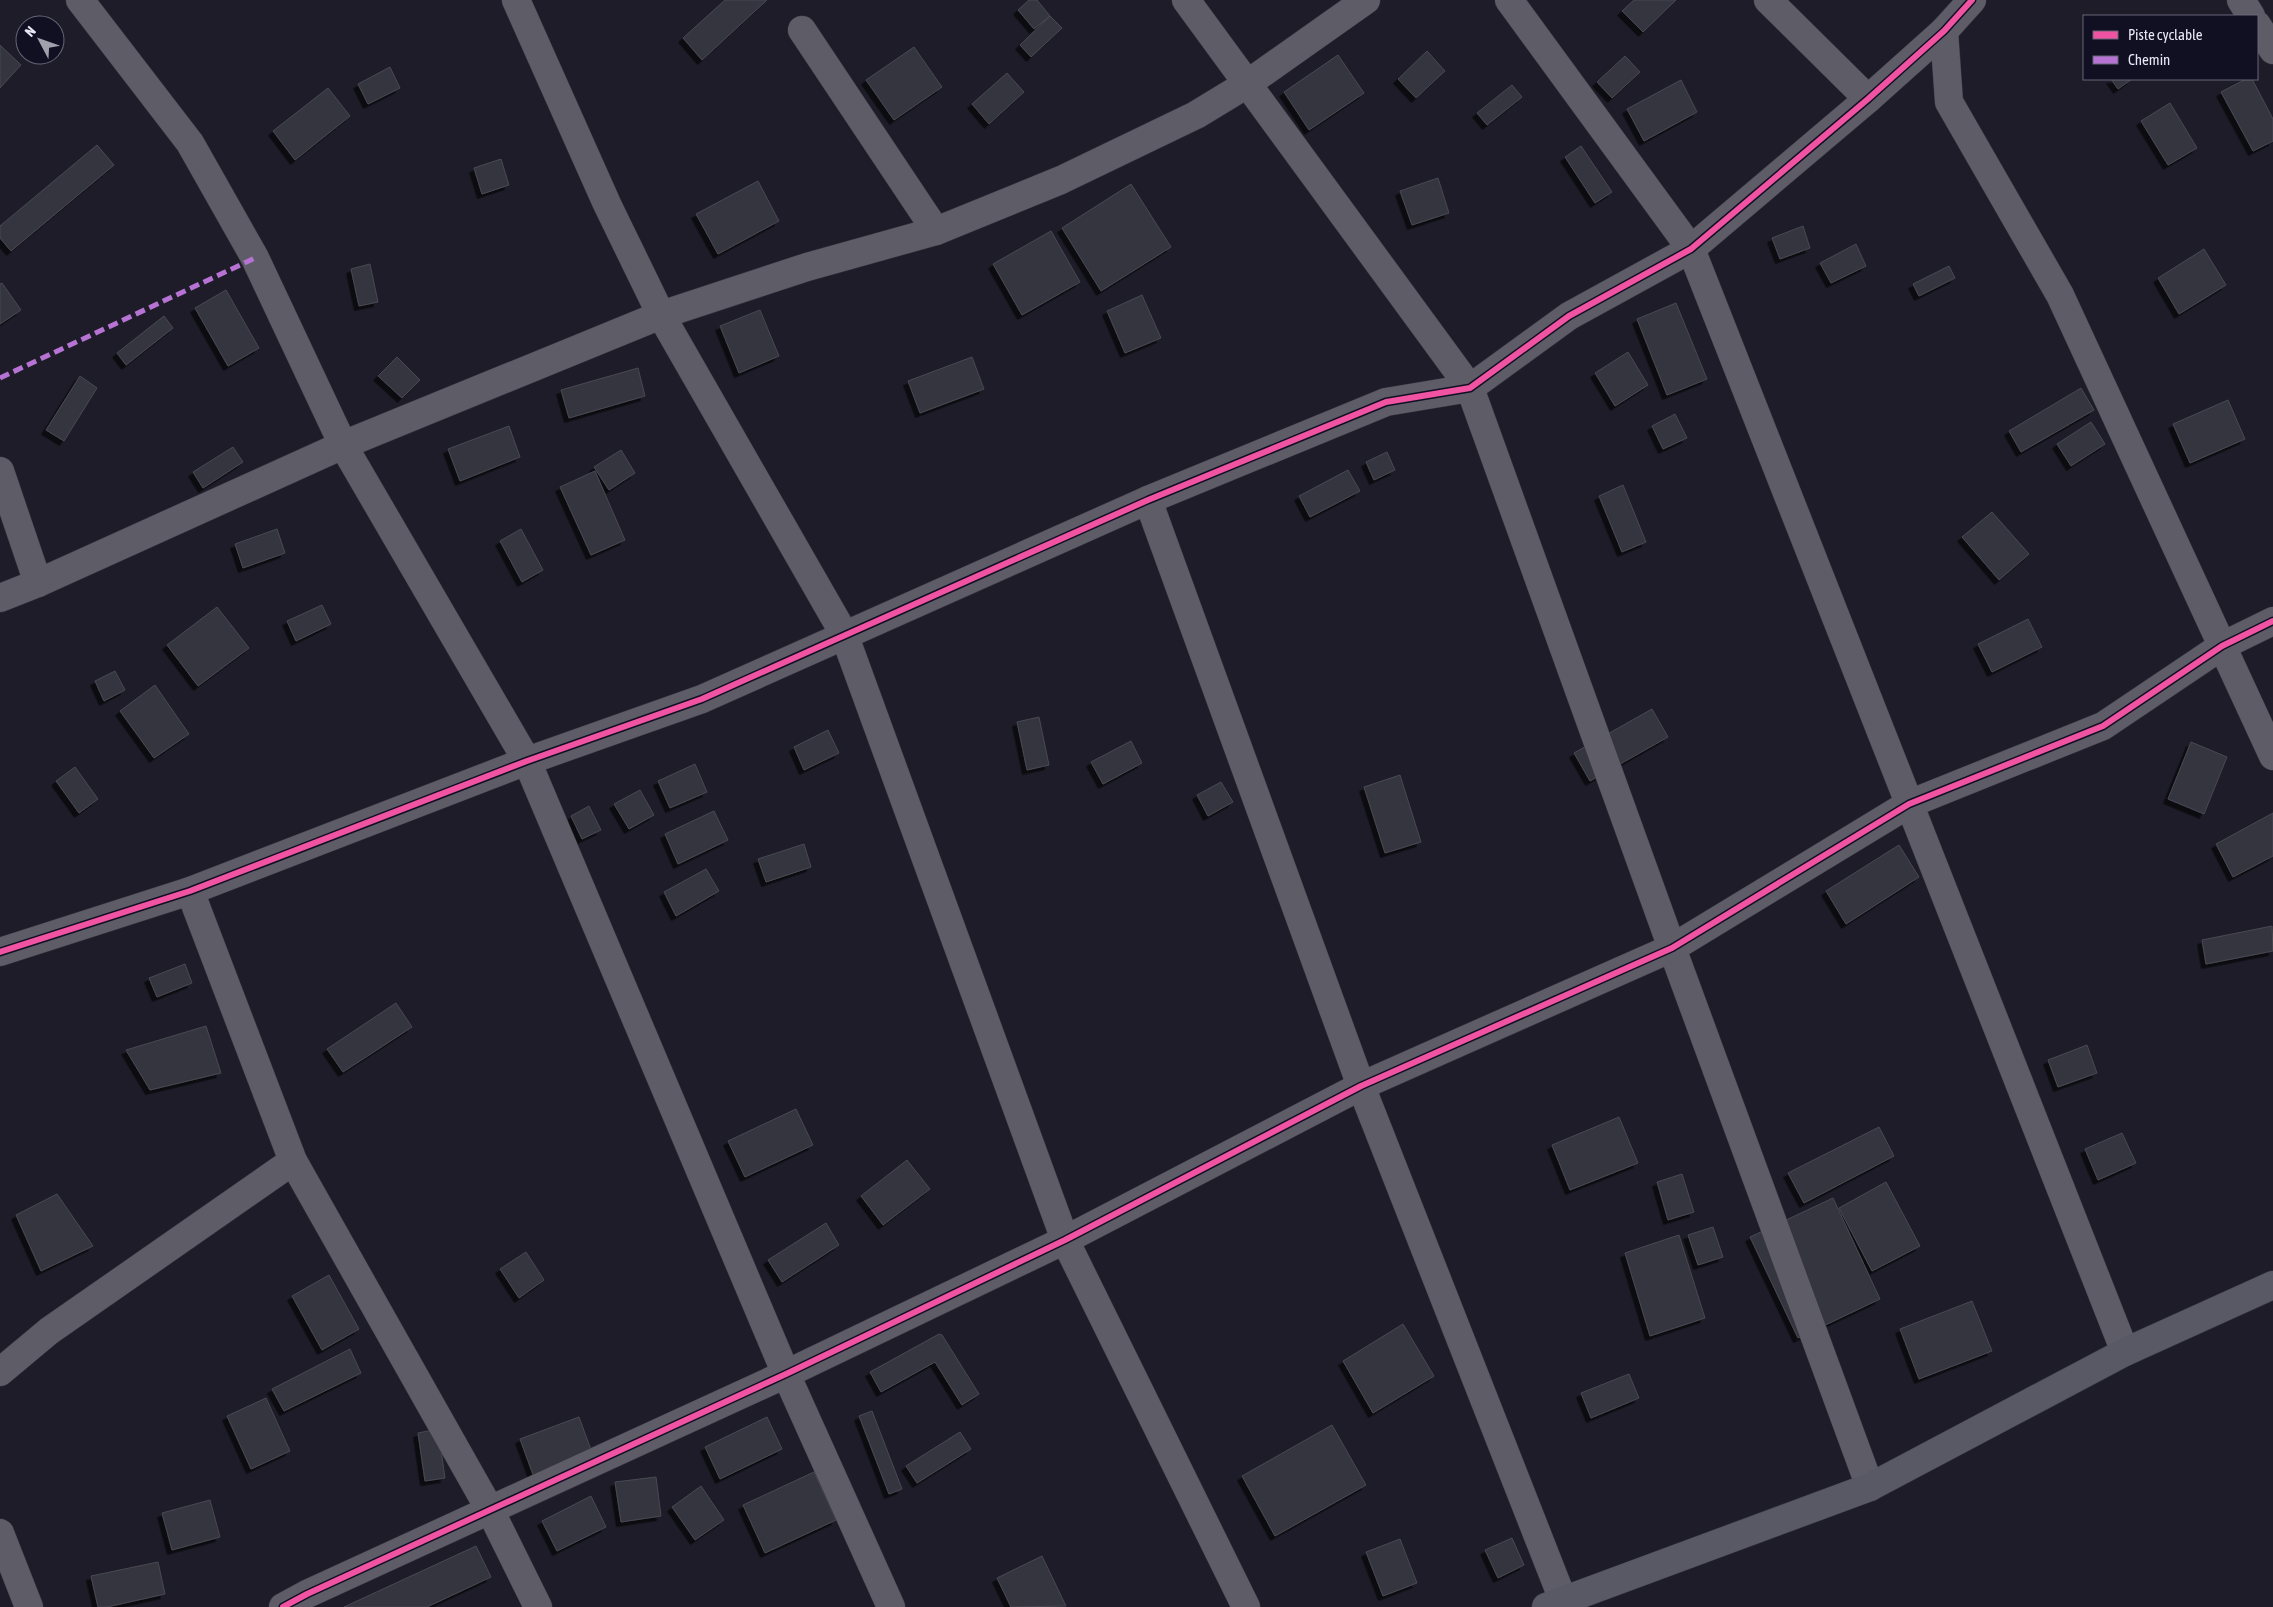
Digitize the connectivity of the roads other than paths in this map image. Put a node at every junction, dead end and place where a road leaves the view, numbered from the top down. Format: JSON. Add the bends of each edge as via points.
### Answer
{"nodes":[{"id":1,"x":80,"y":0,"type":"edge"},
{"id":2,"x":516,"y":0,"type":"edge"},
{"id":3,"x":1186,"y":0,"type":"edge"},
{"id":4,"x":1366,"y":0,"type":"edge"},
{"id":5,"x":1509,"y":0,"type":"edge"},
{"id":6,"x":1768,"y":0,"type":"edge"},
{"id":7,"x":1972,"y":0,"type":"edge"},
{"id":8,"x":2240,"y":0,"type":"edge"},
{"id":9,"x":2250,"y":15,"type":"edge"},
{"id":10,"x":2258,"y":27,"type":"edge"},
{"id":11,"x":802,"y":30,"type":"dead end"},
{"id":12,"x":1944,"y":31,"type":"junction"},
{"id":13,"x":2273,"y":50,"type":"edge"},
{"id":14,"x":1247,"y":84,"type":"junction"},
{"id":15,"x":1868,"y":99,"type":"junction"},
{"id":16,"x":936,"y":231,"type":"junction"},
{"id":17,"x":1691,"y":249,"type":"junction"},
{"id":18,"x":661,"y":315,"type":"junction"},
{"id":19,"x":1470,"y":388,"type":"junction"},
{"id":20,"x":343,"y":445,"type":"junction"},
{"id":21,"x":0,"y":471,"type":"edge"},
{"id":22,"x":1148,"y":500,"type":"junction"},
{"id":23,"x":38,"y":583,"type":"junction"},
{"id":24,"x":0,"y":598,"type":"edge"},
{"id":25,"x":2273,"y":621,"type":"edge"},
{"id":26,"x":844,"y":634,"type":"junction"},
{"id":27,"x":2222,"y":646,"type":"junction"},
{"id":28,"x":2273,"y":756,"type":"edge"},
{"id":29,"x":527,"y":761,"type":"junction"},
{"id":30,"x":1909,"y":804,"type":"junction"},
{"id":31,"x":190,"y":891,"type":"junction"},
{"id":32,"x":1672,"y":948,"type":"junction"},
{"id":33,"x":0,"y":952,"type":"edge"},
{"id":34,"x":1362,"y":1086,"type":"junction"},
{"id":35,"x":293,"y":1161,"type":"junction"},
{"id":36,"x":1065,"y":1240,"type":"junction"},
{"id":37,"x":2273,"y":1284,"type":"edge"},
{"id":38,"x":2125,"y":1352,"type":"junction"},
{"id":39,"x":0,"y":1372,"type":"edge"},
{"id":40,"x":786,"y":1374,"type":"junction"},
{"id":41,"x":1870,"y":1487,"type":"junction"},
{"id":42,"x":490,"y":1510,"type":"junction"},
{"id":43,"x":0,"y":1533,"type":"edge"},
{"id":44,"x":1555,"y":1603,"type":"edge"},
{"id":45,"x":29,"y":1607,"type":"edge"},
{"id":46,"x":283,"y":1607,"type":"edge"},
{"id":47,"x":538,"y":1607,"type":"edge"},
{"id":48,"x":891,"y":1607,"type":"edge"},
{"id":49,"x":1246,"y":1607,"type":"edge"}],
"edges":[{"from":1,"to":20,"type":"street","via":[[190,143],[255,258]]},
{"from":2,"to":18,"type":"street","via":[[607,204]]},
{"from":3,"to":14,"type":"street"},
{"from":4,"to":14,"type":"street"},
{"from":5,"to":17,"type":"street"},
{"from":6,"to":15,"type":"street"},
{"from":7,"to":12,"type":"street"},
{"from":8,"to":9,"type":"street"},
{"from":10,"to":13,"type":"street"},
{"from":11,"to":16,"type":"street"},
{"from":12,"to":15,"type":"street"},
{"from":12,"to":27,"type":"street","via":[[1949,102],[2060,295]]},
{"from":14,"to":16,"type":"street","via":[[1196,115],[1061,180]]},
{"from":14,"to":19,"type":"street"},
{"from":15,"to":17,"type":"street"},
{"from":16,"to":18,"type":"street","via":[[807,267]]},
{"from":17,"to":19,"type":"street","via":[[1569,316]]},
{"from":17,"to":30,"type":"street"},
{"from":18,"to":20,"type":"street"},
{"from":18,"to":26,"type":"street"},
{"from":19,"to":22,"type":"street","via":[[1386,402]]},
{"from":19,"to":32,"type":"street"},
{"from":20,"to":23,"type":"street"},
{"from":20,"to":29,"type":"street"},
{"from":21,"to":23,"type":"street"},
{"from":22,"to":26,"type":"street"},
{"from":22,"to":34,"type":"street"},
{"from":23,"to":24,"type":"street"},
{"from":25,"to":27,"type":"street"},
{"from":26,"to":29,"type":"street","via":[[702,699]]},
{"from":26,"to":36,"type":"street"},
{"from":27,"to":28,"type":"street"},
{"from":27,"to":30,"type":"street","via":[[2103,726]]},
{"from":29,"to":31,"type":"street"},
{"from":29,"to":40,"type":"street"},
{"from":30,"to":32,"type":"street"},
{"from":30,"to":38,"type":"street"},
{"from":31,"to":33,"type":"street"},
{"from":31,"to":35,"type":"street"},
{"from":32,"to":34,"type":"street"},
{"from":32,"to":41,"type":"street"},
{"from":34,"to":36,"type":"street"},
{"from":34,"to":44,"type":"street"},
{"from":35,"to":39,"type":"street","via":[[50,1331]]},
{"from":35,"to":42,"type":"street"},
{"from":36,"to":40,"type":"street"},
{"from":36,"to":49,"type":"street"},
{"from":37,"to":38,"type":"main road"},
{"from":38,"to":41,"type":"main road"},
{"from":40,"to":42,"type":"street"},
{"from":40,"to":48,"type":"street"},
{"from":41,"to":44,"type":"main road"},
{"from":42,"to":46,"type":"street"},
{"from":42,"to":47,"type":"street"},
{"from":43,"to":45,"type":"street"}]}
